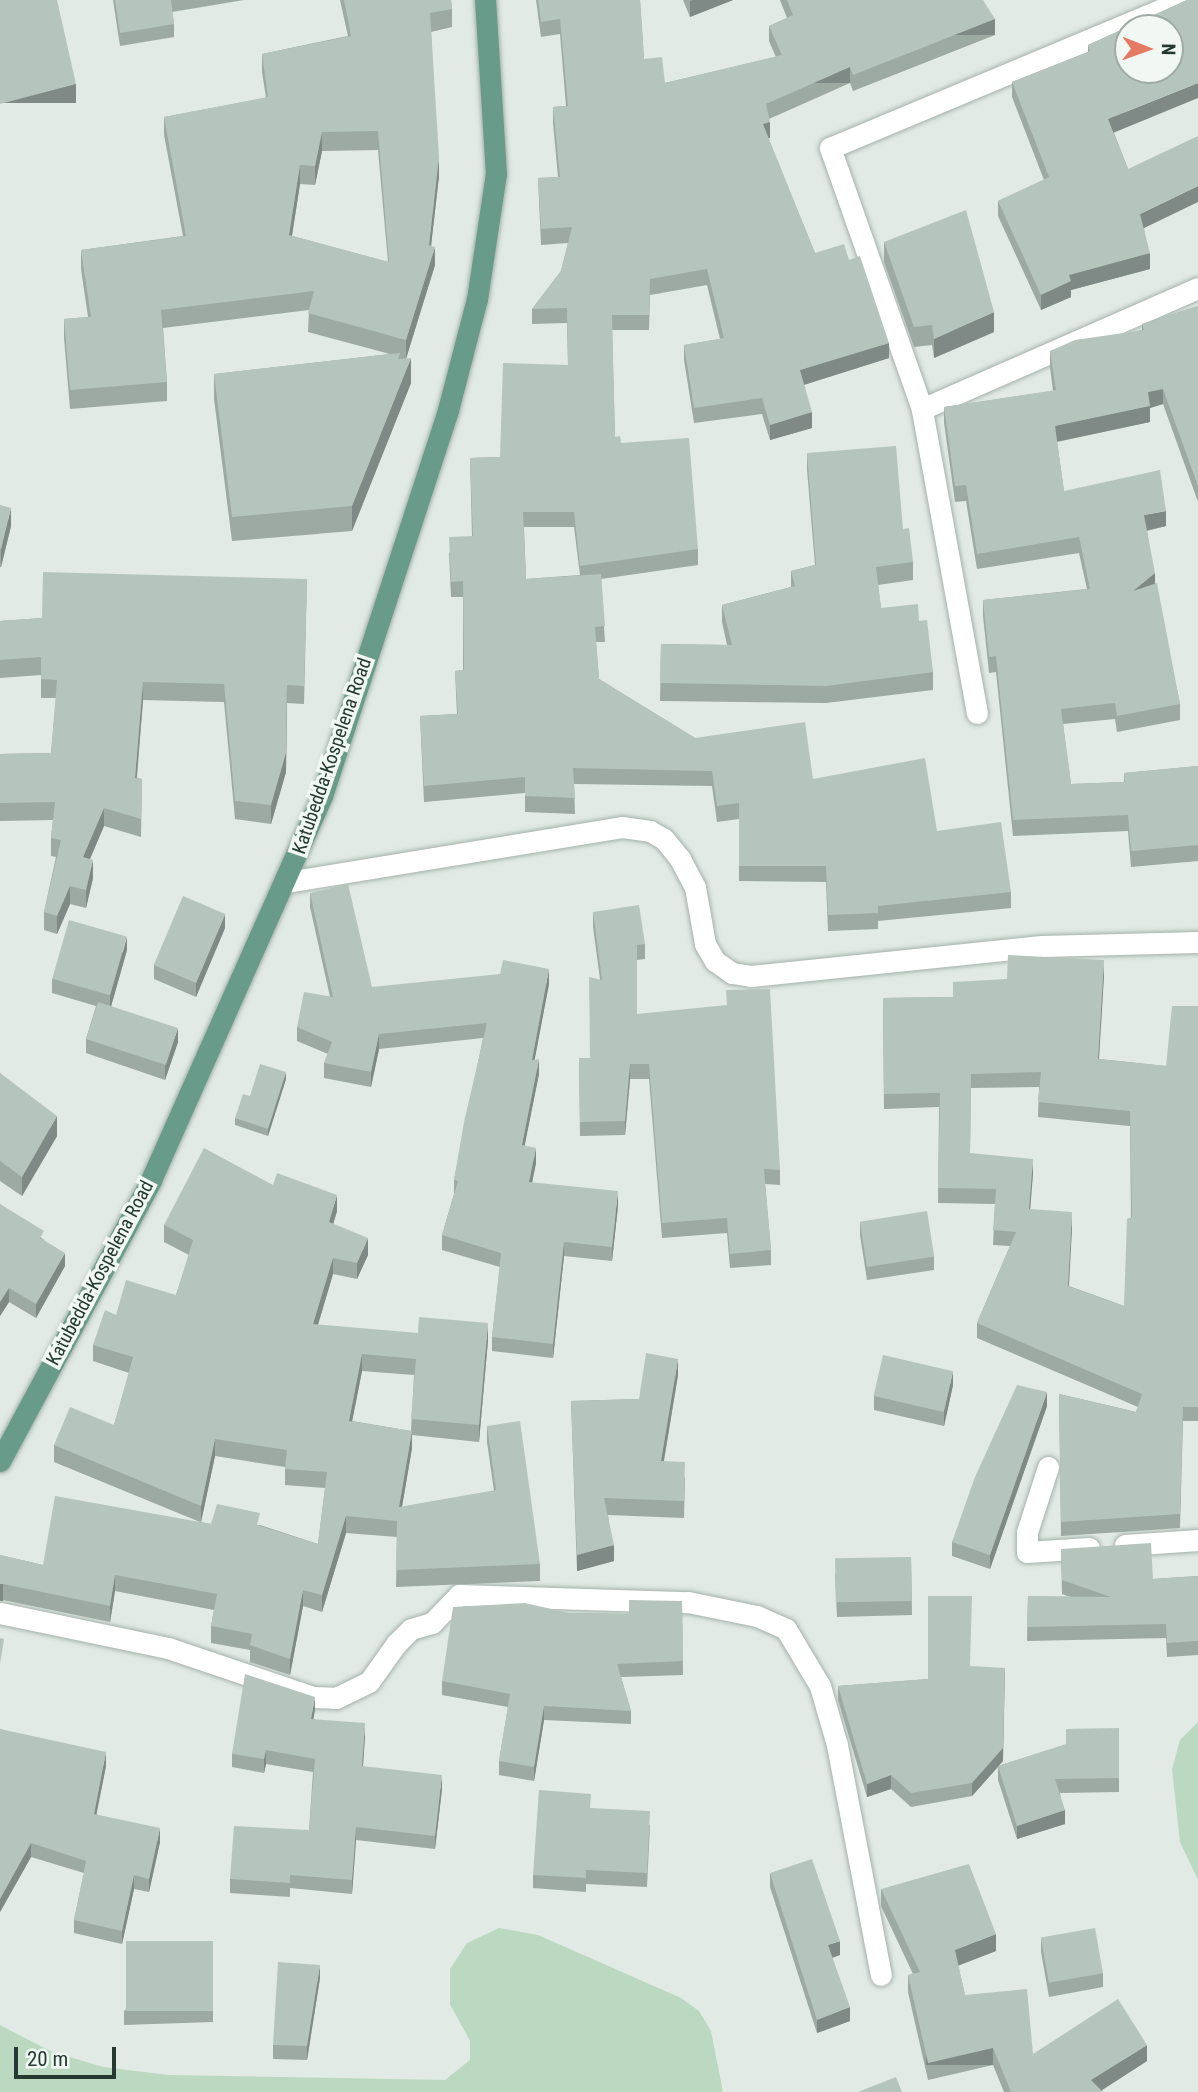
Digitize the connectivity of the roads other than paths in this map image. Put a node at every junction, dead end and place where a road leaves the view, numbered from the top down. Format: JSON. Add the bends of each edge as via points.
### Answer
{"nodes":[{"id":1,"x":485,"y":0,"type":"edge"},
{"id":2,"x":1183,"y":0,"type":"edge"},
{"id":3,"x":1198,"y":288,"type":"edge"},
{"id":4,"x":922,"y":409,"type":"junction"},
{"id":5,"x":977,"y":713,"type":"dead end"},
{"id":6,"x":287,"y":882,"type":"junction"},
{"id":7,"x":1198,"y":942,"type":"edge"},
{"id":8,"x":0,"y":1461,"type":"edge"},
{"id":9,"x":1048,"y":1467,"type":"dead end"},
{"id":10,"x":1198,"y":1540,"type":"edge"},
{"id":11,"x":0,"y":1613,"type":"edge"},
{"id":12,"x":881,"y":1975,"type":"dead end"}],
"edges":[{"from":1,"to":6,"type":"main road","name":"Katubedda-Kospelena Road","via":[[496,174],[477,299],[448,410],[322,796]]},
{"from":2,"to":4,"type":"street","via":[[830,148]]},
{"from":3,"to":4,"type":"street"},
{"from":4,"to":5,"type":"street"},
{"from":6,"to":7,"type":"street","via":[[622,827],[650,831],[664,839],[680,859],[695,887],[705,944],[715,961],[732,973],[751,976],[1041,946]]},
{"from":6,"to":8,"type":"main road","name":"Katubedda-Kospelena Road","via":[[151,1180]]},
{"from":9,"to":10,"type":"street","via":[[1027,1532],[1027,1552]]},
{"from":11,"to":12,"type":"street","via":[[167,1647],[313,1697],[336,1698],[369,1682],[411,1629],[432,1623],[459,1595],[688,1602],[757,1616],[786,1629],[820,1686],[837,1745]]}]}
